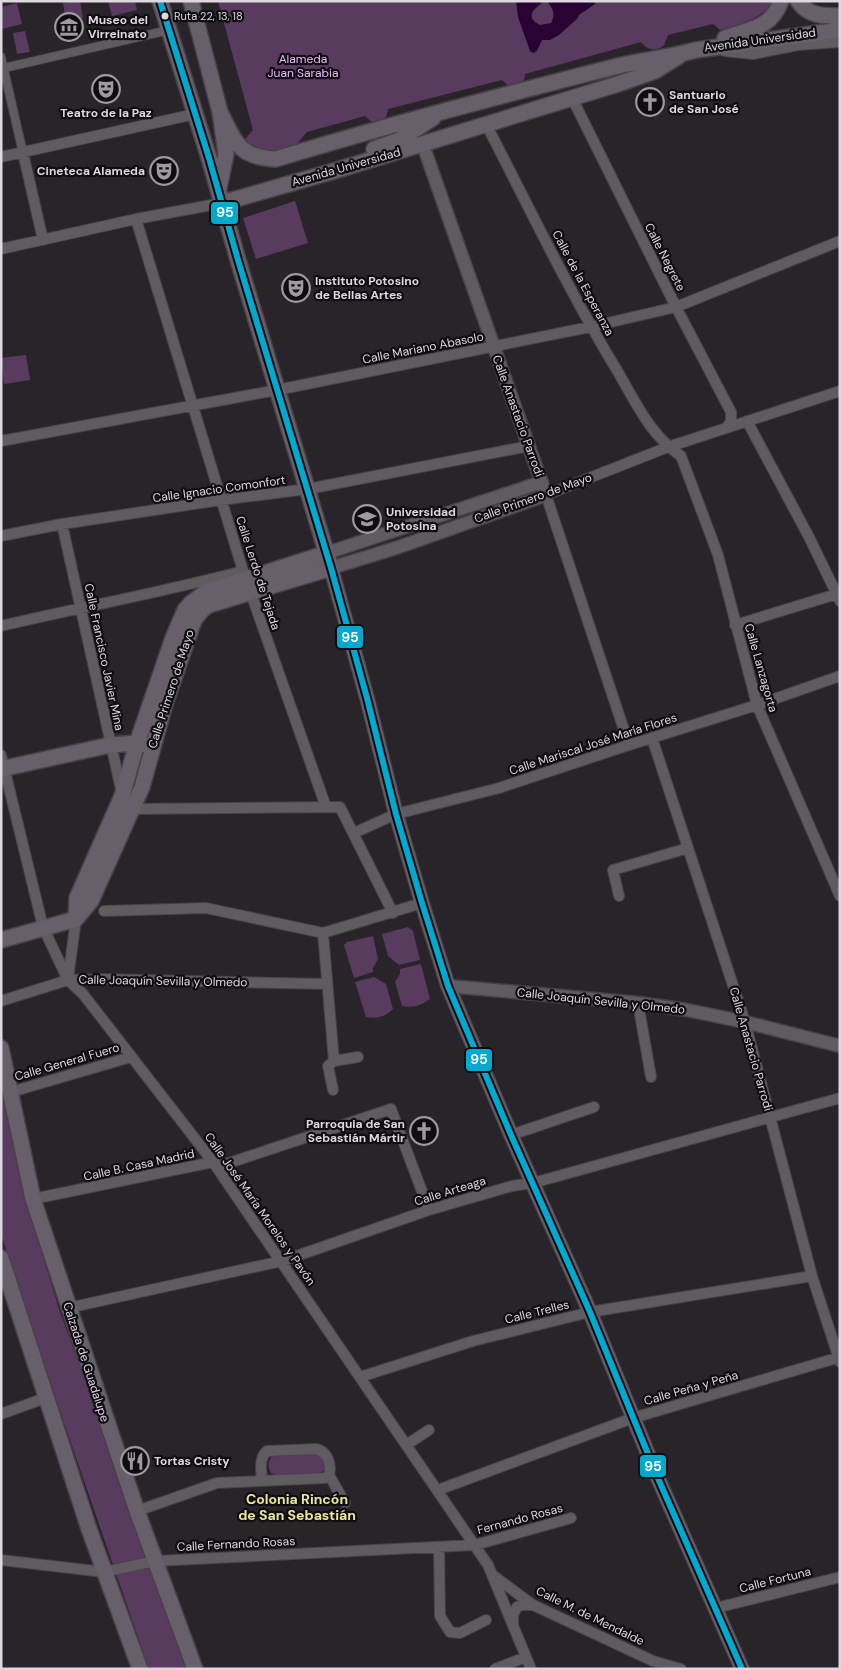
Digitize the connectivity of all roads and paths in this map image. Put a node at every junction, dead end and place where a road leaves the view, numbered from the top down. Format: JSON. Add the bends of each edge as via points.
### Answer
{"nodes":[{"id":1,"x":160,"y":1,"type":"edge"},
{"id":2,"x":191,"y":1,"type":"edge"},
{"id":3,"x":781,"y":1,"type":"edge"},
{"id":4,"x":800,"y":4,"type":"edge"},
{"id":5,"x":840,"y":16,"type":"edge"},
{"id":6,"x":169,"y":30,"type":"junction"},
{"id":7,"x":840,"y":30,"type":"edge"},
{"id":8,"x":840,"y":42,"type":"edge"},
{"id":9,"x":694,"y":51,"type":"junction"},
{"id":10,"x":1,"y":57,"type":"edge"},
{"id":11,"x":4,"y":68,"type":"junction"},
{"id":12,"x":572,"y":98,"type":"junction"},
{"id":13,"x":11,"y":100,"type":"junction"},
{"id":14,"x":1,"y":102,"type":"edge"},
{"id":15,"x":446,"y":110,"type":"junction"},
{"id":16,"x":220,"y":112,"type":"junction"},
{"id":17,"x":195,"y":114,"type":"junction"},
{"id":18,"x":486,"y":124,"type":"junction"},
{"id":19,"x":422,"y":144,"type":"junction"},
{"id":20,"x":23,"y":153,"type":"junction"},
{"id":21,"x":1,"y":157,"type":"edge"},
{"id":22,"x":334,"y":171,"type":"junction"},
{"id":23,"x":220,"y":196,"type":"junction"},
{"id":24,"x":136,"y":219,"type":"junction"},
{"id":25,"x":43,"y":240,"type":"junction"},
{"id":26,"x":840,"y":241,"type":"edge"},
{"id":27,"x":1,"y":249,"type":"edge"},
{"id":28,"x":676,"y":307,"type":"junction"},
{"id":29,"x":590,"y":327,"type":"junction"},
{"id":30,"x":493,"y":346,"type":"junction"},
{"id":31,"x":277,"y":390,"type":"junction"},
{"id":32,"x":840,"y":391,"type":"edge"},
{"id":33,"x":192,"y":406,"type":"junction"},
{"id":34,"x":747,"y":421,"type":"junction"},
{"id":35,"x":727,"y":427,"type":"junction"},
{"id":36,"x":1,"y":441,"type":"edge"},
{"id":37,"x":528,"y":446,"type":"junction"},
{"id":38,"x":668,"y":447,"type":"junction"},
{"id":39,"x":544,"y":488,"type":"junction"},
{"id":40,"x":308,"y":489,"type":"junction"},
{"id":41,"x":221,"y":500,"type":"junction"},
{"id":42,"x":62,"y":524,"type":"junction"},
{"id":43,"x":1,"y":536,"type":"edge"},
{"id":44,"x":327,"y":553,"type":"junction"},
{"id":45,"x":331,"y":568,"type":"junction"},
{"id":46,"x":246,"y":581,"type":"junction"},
{"id":47,"x":182,"y":587,"type":"junction"},
{"id":48,"x":839,"y":596,"type":"edge"},
{"id":49,"x":80,"y":607,"type":"junction"},
{"id":50,"x":195,"y":608,"type":"junction"},
{"id":51,"x":735,"y":625,"type":"junction"},
{"id":52,"x":1,"y":626,"type":"edge"},
{"id":53,"x":840,"y":676,"type":"edge"},
{"id":54,"x":757,"y":705,"type":"junction"},
{"id":55,"x":652,"y":738,"type":"junction"},
{"id":56,"x":110,"y":744,"type":"junction"},
{"id":57,"x":145,"y":744,"type":"junction"},
{"id":58,"x":628,"y":745,"type":"junction"},
{"id":59,"x":2,"y":764,"type":"edge"},
{"id":60,"x":122,"y":796,"type":"junction"},
{"id":61,"x":326,"y":807,"type":"junction"},
{"id":62,"x":133,"y":809,"type":"junction"},
{"id":63,"x":396,"y":814,"type":"junction"},
{"id":64,"x":354,"y":833,"type":"junction"},
{"id":65,"x":688,"y":848,"type":"junction"},
{"id":66,"x":836,"y":877,"type":"edge"},
{"id":67,"x":619,"y":896,"type":"dead end"},
{"id":68,"x":840,"y":896,"type":"edge"},
{"id":69,"x":422,"y":903,"type":"junction"},
{"id":70,"x":104,"y":911,"type":"dead end"},
{"id":71,"x":393,"y":913,"type":"junction"},
{"id":72,"x":76,"y":919,"type":"junction"},
{"id":73,"x":42,"y":927,"type":"junction"},
{"id":74,"x":323,"y":933,"type":"junction"},
{"id":75,"x":1,"y":940,"type":"edge"},
{"id":76,"x":68,"y":980,"type":"junction"},
{"id":77,"x":327,"y":984,"type":"junction"},
{"id":78,"x":448,"y":986,"type":"junction"},
{"id":79,"x":1,"y":1001,"type":"edge"},
{"id":80,"x":638,"y":1003,"type":"junction"},
{"id":81,"x":745,"y":1022,"type":"junction"},
{"id":82,"x":840,"y":1046,"type":"edge"},
{"id":83,"x":1,"y":1048,"type":"edge"},
{"id":84,"x":131,"y":1057,"type":"junction"},
{"id":85,"x":358,"y":1057,"type":"dead end"},
{"id":86,"x":334,"y":1061,"type":"junction"},
{"id":87,"x":651,"y":1078,"type":"dead end"},
{"id":88,"x":333,"y":1090,"type":"dead end"},
{"id":89,"x":11,"y":1092,"type":"junction"},
{"id":90,"x":840,"y":1098,"type":"edge"},
{"id":91,"x":594,"y":1107,"type":"dead end"},
{"id":92,"x":771,"y":1118,"type":"junction"},
{"id":93,"x":512,"y":1135,"type":"junction"},
{"id":94,"x":213,"y":1162,"type":"junction"},
{"id":95,"x":533,"y":1183,"type":"junction"},
{"id":96,"x":33,"y":1199,"type":"junction"},
{"id":97,"x":429,"y":1210,"type":"junction"},
{"id":98,"x":1,"y":1258,"type":"edge"},
{"id":99,"x":282,"y":1261,"type":"junction"},
{"id":100,"x":812,"y":1276,"type":"junction"},
{"id":101,"x":7,"y":1295,"type":"edge"},
{"id":102,"x":68,"y":1308,"type":"junction"},
{"id":103,"x":590,"y":1312,"type":"junction"},
{"id":104,"x":839,"y":1359,"type":"edge"},
{"id":105,"x":360,"y":1377,"type":"junction"},
{"id":106,"x":45,"y":1398,"type":"junction"},
{"id":107,"x":1,"y":1414,"type":"edge"},
{"id":108,"x":633,"y":1418,"type":"junction"},
{"id":109,"x":429,"y":1430,"type":"dead end"},
{"id":110,"x":406,"y":1445,"type":"junction"},
{"id":111,"x":329,"y":1475,"type":"junction"},
{"id":112,"x":262,"y":1480,"type":"junction"},
{"id":113,"x":438,"y":1490,"type":"junction"},
{"id":114,"x":345,"y":1503,"type":"dead end"},
{"id":115,"x":140,"y":1510,"type":"junction"},
{"id":116,"x":571,"y":1518,"type":"dead end"},
{"id":117,"x":474,"y":1544,"type":"junction"},
{"id":118,"x":439,"y":1547,"type":"junction"},
{"id":119,"x":1,"y":1560,"type":"edge"},
{"id":120,"x":155,"y":1561,"type":"junction"},
{"id":121,"x":104,"y":1572,"type":"junction"},
{"id":122,"x":493,"y":1575,"type":"junction"},
{"id":123,"x":840,"y":1577,"type":"edge"},
{"id":124,"x":533,"y":1605,"type":"junction"},
{"id":125,"x":716,"y":1608,"type":"junction"},
{"id":126,"x":486,"y":1620,"type":"dead end"},
{"id":127,"x":513,"y":1626,"type":"junction"},
{"id":128,"x":526,"y":1657,"type":"junction"},
{"id":129,"x":651,"y":1665,"type":"edge"},
{"id":130,"x":140,"y":1669,"type":"edge"},
{"id":131,"x":195,"y":1669,"type":"edge"},
{"id":132,"x":495,"y":1669,"type":"edge"},
{"id":133,"x":531,"y":1669,"type":"edge"},
{"id":134,"x":681,"y":1669,"type":"edge"},
{"id":135,"x":742,"y":1669,"type":"edge"}],
"edges":[{"from":1,"to":6,"type":"main road"},
{"from":2,"to":16,"type":"main road"},
{"from":3,"to":9,"type":"main road","via":[[777,12],[758,28]]},
{"from":4,"to":5,"type":"main road","name":"Avenida Universidad","via":[[812,14]]},
{"from":6,"to":11,"type":"street"},
{"from":6,"to":17,"type":"main road"},
{"from":7,"to":9,"type":"main road","name":"Avenida Universidad"},
{"from":8,"to":9,"type":"street","via":[[798,45],[753,54]]},
{"from":9,"to":12,"type":"main road","name":"Avenida Universidad","via":[[655,71]]},
{"from":9,"to":15,"type":"main road","name":"Avenida Universidad","via":[[613,67]]},
{"from":10,"to":11,"type":"street"},
{"from":11,"to":13,"type":"street"},
{"from":12,"to":18,"type":"main road","name":"Avenida Universidad"},
{"from":12,"to":28,"type":"street","name":"Calle Negrete"},
{"from":13,"to":14,"type":"street"},
{"from":13,"to":20,"type":"street"},
{"from":15,"to":16,"type":"main road","name":"Avenida Universidad","via":[[276,159],[247,153],[236,144]]},
{"from":15,"to":22,"type":"main road","via":[[399,140],[349,158]]},
{"from":16,"to":23,"type":"main road","via":[[226,154]]},
{"from":17,"to":20,"type":"street"},
{"from":17,"to":23,"type":"main road"},
{"from":18,"to":19,"type":"main road","name":"Avenida Universidad"},
{"from":18,"to":29,"type":"street","name":"Calle de la Esperanza"},
{"from":19,"to":22,"type":"main road","name":"Avenida Universidad"},
{"from":19,"to":30,"type":"street","name":"Calle Anastacio Parrodi"},
{"from":20,"to":21,"type":"street"},
{"from":20,"to":25,"type":"street"},
{"from":22,"to":23,"type":"main road","name":"Avenida Universidad"},
{"from":23,"to":24,"type":"street","name":"Avenida Universidad"},
{"from":23,"to":31,"type":"main road"},
{"from":24,"to":25,"type":"street","name":"Avenida Universidad"},
{"from":24,"to":33,"type":"street","name":"Calle Lerdo de Tejada"},
{"from":25,"to":27,"type":"street","name":"Avenida Universidad"},
{"from":26,"to":28,"type":"street","name":"Calle Mariano Abasolo"},
{"from":28,"to":29,"type":"street","name":"Calle Mariano Abasolo"},
{"from":28,"to":35,"type":"street","name":"Calle Negrete","via":[[731,412]]},
{"from":29,"to":30,"type":"street","name":"Calle Mariano Abasolo"},
{"from":29,"to":38,"type":"street","name":"Calle de la Esperanza","via":[[649,424]]},
{"from":30,"to":31,"type":"street","name":"Calle Mariano Abasolo"},
{"from":30,"to":37,"type":"street","name":"Calle Anastacio Parrodi"},
{"from":31,"to":33,"type":"street","name":"Calle Mariano Abasolo"},
{"from":31,"to":40,"type":"main road"},
{"from":32,"to":34,"type":"street","name":"Calle Primero de Mayo"},
{"from":33,"to":36,"type":"street","name":"Calle Mariano Abasolo"},
{"from":33,"to":41,"type":"street","name":"Calle Lerdo de Tejada"},
{"from":34,"to":35,"type":"street","name":"Calle Primero de Mayo"},
{"from":34,"to":48,"type":"street"},
{"from":35,"to":38,"type":"street","name":"Calle Primero de Mayo"},
{"from":37,"to":39,"type":"street","name":"Calle Anastacio Parrodi"},
{"from":37,"to":40,"type":"street","name":"Calle Ignacio Comonfort"},
{"from":38,"to":39,"type":"street","name":"Calle Primero de Mayo"},
{"from":38,"to":51,"type":"street","name":"Calle Lanzagorta","via":[[681,456],[718,555]]},
{"from":39,"to":44,"type":"street","name":"Calle Primero de Mayo"},
{"from":39,"to":45,"type":"street","name":"Calle Primero de Mayo","via":[[399,547]]},
{"from":39,"to":58,"type":"street","name":"Calle Anastacio Parrodi"},
{"from":40,"to":41,"type":"street","name":"Calle Ignacio Comonfort"},
{"from":40,"to":44,"type":"main road"},
{"from":41,"to":42,"type":"street","name":"Calle Ignacio Comonfort"},
{"from":41,"to":46,"type":"street","name":"Calle Lerdo de Tejada"},
{"from":42,"to":43,"type":"street","name":"Calle Ignacio Comonfort"},
{"from":42,"to":49,"type":"street","name":"Calle Francisco Javier Mina"},
{"from":44,"to":45,"type":"main road"},
{"from":44,"to":46,"type":"main road","name":"Calle Primero de Mayo"},
{"from":45,"to":46,"type":"main road","name":"Calle Primero de Mayo"},
{"from":45,"to":63,"type":"main road"},
{"from":46,"to":47,"type":"street"},
{"from":46,"to":50,"type":"main road","name":"Calle Primero de Mayo","via":[[221,594],[206,592]]},
{"from":46,"to":61,"type":"street","name":"Calle Lerdo de Tejada"},
{"from":47,"to":49,"type":"street"},
{"from":47,"to":50,"type":"street"},
{"from":48,"to":51,"type":"street"},
{"from":49,"to":52,"type":"street"},
{"from":49,"to":56,"type":"street","name":"Calle Francisco Javier Mina"},
{"from":50,"to":57,"type":"main road","name":"Calle Primero de Mayo","via":[[182,617],[179,641]]},
{"from":51,"to":54,"type":"street","name":"Calle Lanzagorta"},
{"from":53,"to":54,"type":"street","name":"Calle Mariscal José María Flores"},
{"from":54,"to":55,"type":"street","name":"Calle Mariscal José María Flores"},
{"from":54,"to":66,"type":"street","name":"Calle Lanzagorta"},
{"from":55,"to":58,"type":"street","name":"Calle Mariscal José María Flores"},
{"from":55,"to":65,"type":"street","name":"Calle Anastacio Parrodi"},
{"from":56,"to":57,"type":"main road"},
{"from":56,"to":59,"type":"main road"},
{"from":56,"to":60,"type":"street","name":"Calle Francisco Javier Mina"},
{"from":57,"to":60,"type":"main road","name":"Calle Primero de Mayo"},
{"from":57,"to":62,"type":"main road","name":"Calle Primero de Mayo","via":[[142,787]]},
{"from":58,"to":63,"type":"street","name":"Calle Mariscal José María Flores","via":[[499,788]]},
{"from":59,"to":73,"type":"street","name":"Calle José María Morelos y Pavón"},
{"from":60,"to":62,"type":"street"},
{"from":60,"to":72,"type":"main road","name":"Calle Primero de Mayo","via":[[77,898]]},
{"from":61,"to":62,"type":"street"},
{"from":61,"to":64,"type":"street","via":[[340,807]]},
{"from":62,"to":72,"type":"main road","name":"Calle Primero de Mayo","via":[[91,900]]},
{"from":63,"to":64,"type":"street","name":"Calle Mariscal José María Flores"},
{"from":63,"to":69,"type":"main road"},
{"from":64,"to":71,"type":"street"},
{"from":65,"to":67,"type":"street","via":[[613,870]]},
{"from":65,"to":81,"type":"street","name":"Calle Anastacio Parrodi"},
{"from":66,"to":68,"type":"street","name":"Calle Lanzagorta"},
{"from":69,"to":71,"type":"street"},
{"from":69,"to":78,"type":"main road"},
{"from":70,"to":74,"type":"street","via":[[206,908]]},
{"from":71,"to":74,"type":"street"},
{"from":72,"to":73,"type":"main road"},
{"from":72,"to":76,"type":"street","name":"Calle Primero de Mayo"},
{"from":73,"to":75,"type":"main road"},
{"from":73,"to":76,"type":"street","name":"Calle José María Morelos y Pavón"},
{"from":74,"to":77,"type":"street"},
{"from":76,"to":77,"type":"street","name":"Calle Joaquín Sevilla y Olmedo"},
{"from":76,"to":79,"type":"street","name":"Calle Joaquín Sevilla y Olmedo"},
{"from":76,"to":84,"type":"street","name":"Calle José María Morelos y Pavón","via":[[83,994]]},
{"from":77,"to":86,"type":"street"},
{"from":78,"to":80,"type":"street","name":"Calle Joaquín Sevilla y Olmedo"},
{"from":78,"to":93,"type":"main road"},
{"from":80,"to":81,"type":"street","name":"Calle Joaquín Sevilla y Olmedo"},
{"from":80,"to":87,"type":"street"},
{"from":81,"to":82,"type":"street","name":"Calle Joaquín Sevilla y Olmedo"},
{"from":81,"to":92,"type":"street","name":"Calle Anastacio Parrodi"},
{"from":83,"to":89,"type":"main road","name":"Calzada de Guadalupe"},
{"from":84,"to":89,"type":"street","name":"Calle General Fuero"},
{"from":84,"to":94,"type":"street","name":"Calle José María Morelos y Pavón"},
{"from":85,"to":86,"type":"street"},
{"from":86,"to":88,"type":"street","via":[[328,1066]]},
{"from":89,"to":96,"type":"main road","name":"Calzada de Guadalupe"},
{"from":90,"to":92,"type":"street","name":"Calle Arteaga"},
{"from":91,"to":93,"type":"street"},
{"from":92,"to":95,"type":"street","name":"Calle Arteaga"},
{"from":92,"to":100,"type":"street","name":"Calle Anastacio Parrodi"},
{"from":93,"to":95,"type":"main road"},
{"from":94,"to":96,"type":"street","name":"Calle B. Casa Madrid"},
{"from":94,"to":97,"type":"street","name":"Calle B. Casa Madrid","via":[[226,1164],[391,1109]]},
{"from":94,"to":99,"type":"street","name":"Calle José María Morelos y Pavón"},
{"from":95,"to":97,"type":"street","name":"Calle Arteaga"},
{"from":95,"to":103,"type":"main road"},
{"from":96,"to":102,"type":"main road","name":"Calzada de Guadalupe"},
{"from":97,"to":99,"type":"street","name":"Calle Arteaga"},
{"from":98,"to":101,"type":"main road"},
{"from":99,"to":102,"type":"street","name":"Calle Arteaga"},
{"from":99,"to":105,"type":"street","name":"Calle José María Morelos y Pavón"},
{"from":100,"to":103,"type":"street","name":"Calle Trelles"},
{"from":100,"to":104,"type":"street","name":"Calle Anastacio Parrodi"},
{"from":101,"to":106,"type":"main road"},
{"from":102,"to":115,"type":"main road","name":"Calzada de Guadalupe"},
{"from":103,"to":105,"type":"street","name":"Calle Trelles","via":[[473,1341]]},
{"from":103,"to":108,"type":"main road"},
{"from":104,"to":108,"type":"street","name":"Calle Peña y Peña"},
{"from":105,"to":110,"type":"street","name":"Calle José María Morelos y Pavón"},
{"from":106,"to":107,"type":"street"},
{"from":106,"to":121,"type":"main road"},
{"from":108,"to":113,"type":"street","name":"Calle Peña y Peña"},
{"from":108,"to":125,"type":"main road"},
{"from":109,"to":110,"type":"street"},
{"from":110,"to":113,"type":"street","name":"Calle José María Morelos y Pavón"},
{"from":111,"to":112,"type":"street","via":[[325,1478]]},
{"from":111,"to":112,"type":"street","via":[[326,1454],[322,1450],[267,1451],[261,1459]]},
{"from":111,"to":114,"type":"street"},
{"from":112,"to":115,"type":"street","via":[[217,1483]]},
{"from":113,"to":117,"type":"street","name":"Calle José María Morelos y Pavón"},
{"from":115,"to":120,"type":"main road","name":"Calzada de Guadalupe"},
{"from":116,"to":117,"type":"street","name":"Fernando Rosas"},
{"from":117,"to":118,"type":"street","name":"Calle Fernando Rosas"},
{"from":117,"to":122,"type":"street","name":"Calle José María Morelos y Pavón"},
{"from":118,"to":120,"type":"street","name":"Calle Fernando Rosas"},
{"from":118,"to":126,"type":"street","via":[[440,1616],[450,1632],[460,1633]]},
{"from":119,"to":121,"type":"street","name":"Calle Fernando Rosas"},
{"from":120,"to":121,"type":"street","name":"Calle Fernando Rosas"},
{"from":120,"to":131,"type":"main road","name":"Calzada de Guadalupe"},
{"from":121,"to":130,"type":"main road"},
{"from":122,"to":124,"type":"street","name":"Calle M. de Mendalde"},
{"from":122,"to":127,"type":"street","name":"Calle José María Morelos y Pavón"},
{"from":123,"to":125,"type":"street","name":"Calle Fortuna"},
{"from":124,"to":127,"type":"street","via":[[516,1607]]},
{"from":124,"to":129,"type":"street","name":"Calle M. de Mendalde"},
{"from":125,"to":135,"type":"main road"},
{"from":127,"to":128,"type":"street","name":"Calle José María Morelos y Pavón"},
{"from":128,"to":132,"type":"street"},
{"from":128,"to":133,"type":"street","name":"Calle José María Morelos y Pavón"},
{"from":129,"to":134,"type":"street","name":"Calle M. de Mendalde"}]}
